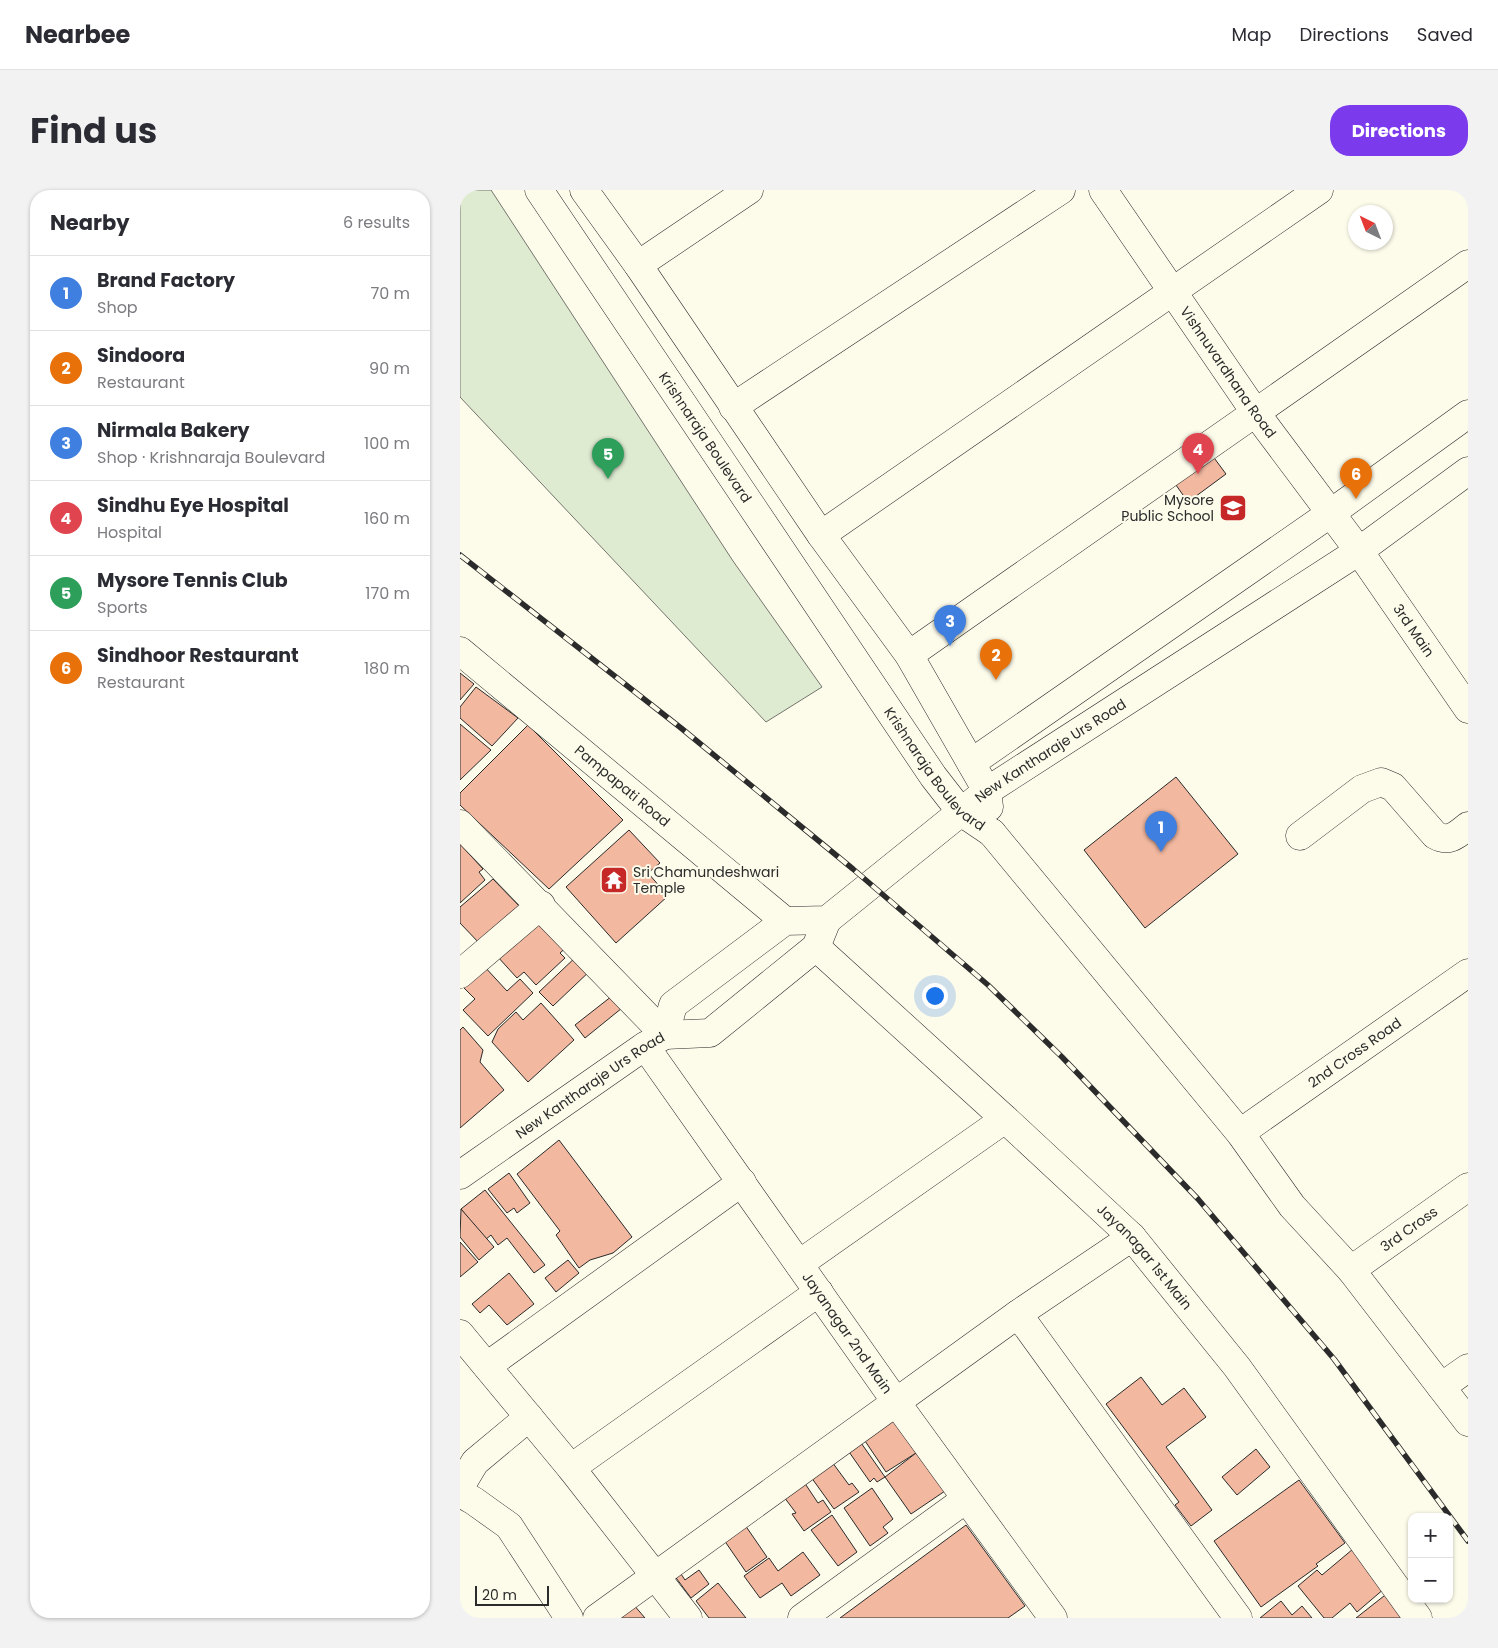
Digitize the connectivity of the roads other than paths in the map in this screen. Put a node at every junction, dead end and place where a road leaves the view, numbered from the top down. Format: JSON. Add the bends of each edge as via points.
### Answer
{"nodes":[{"id":1,"x":539,"y":190,"type":"edge"},
{"id":2,"x":584,"y":190,"type":"edge"},
{"id":3,"x":749,"y":190,"type":"edge"},
{"id":4,"x":1061,"y":190,"type":"edge"},
{"id":5,"x":1103,"y":190,"type":"edge"},
{"id":6,"x":1319,"y":190,"type":"edge"},
{"id":7,"x":1468,"y":264,"type":"edge"},
{"id":8,"x":638,"y":265,"type":"junction"},
{"id":9,"x":1174,"y":291,"type":"junction"},
{"id":10,"x":734,"y":407,"type":"junction"},
{"id":11,"x":1255,"y":412,"type":"junction"},
{"id":12,"x":1468,"y":414,"type":"edge"},
{"id":13,"x":1468,"y":471,"type":"edge"},
{"id":14,"x":1331,"y":513,"type":"junction"},
{"id":15,"x":821,"y":535,"type":"junction"},
{"id":16,"x":1358,"y":550,"type":"junction"},
{"id":17,"x":460,"y":651,"type":"edge"},
{"id":18,"x":909,"y":655,"type":"junction"},
{"id":19,"x":1465,"y":697,"type":"edge"},
{"id":20,"x":971,"y":763,"type":"junction"},
{"id":21,"x":987,"y":791,"type":"junction"},
{"id":22,"x":961,"y":812,"type":"junction"},
{"id":23,"x":460,"y":824,"type":"edge"},
{"id":24,"x":1468,"y":826,"type":"edge"},
{"id":25,"x":992,"y":833,"type":"junction"},
{"id":26,"x":1300,"y":836,"type":"dead end"},
{"id":27,"x":541,"y":905,"type":"junction"},
{"id":28,"x":827,"y":920,"type":"junction"},
{"id":29,"x":785,"y":921,"type":"junction"},
{"id":30,"x":816,"y":947,"type":"junction"},
{"id":31,"x":1468,"y":973,"type":"edge"},
{"id":32,"x":460,"y":974,"type":"edge"},
{"id":33,"x":655,"y":1040,"type":"junction"},
{"id":34,"x":1005,"y":1119,"type":"junction"},
{"id":35,"x":1240,"y":1133,"type":"junction"},
{"id":36,"x":460,"y":1175,"type":"edge"},
{"id":37,"x":742,"y":1182,"type":"junction"},
{"id":38,"x":1468,"y":1187,"type":"edge"},
{"id":39,"x":1132,"y":1237,"type":"junction"},
{"id":40,"x":799,"y":1264,"type":"junction"},
{"id":41,"x":1351,"y":1270,"type":"junction"},
{"id":42,"x":820,"y":1292,"type":"junction"},
{"id":43,"x":1018,"y":1314,"type":"junction"},
{"id":44,"x":461,"y":1336,"type":"edge"},
{"id":45,"x":487,"y":1366,"type":"junction"},
{"id":46,"x":1468,"y":1368,"type":"edge"},
{"id":47,"x":1441,"y":1387,"type":"junction"},
{"id":48,"x":896,"y":1402,"type":"junction"},
{"id":49,"x":529,"y":1417,"type":"junction"},
{"id":50,"x":1468,"y":1422,"type":"edge"},
{"id":51,"x":571,"y":1468,"type":"junction"},
{"id":52,"x":460,"y":1487,"type":"edge"},
{"id":53,"x":460,"y":1493,"type":"edge"},
{"id":54,"x":966,"y":1499,"type":"junction"},
{"id":55,"x":654,"y":1576,"type":"junction"},
{"id":56,"x":1044,"y":1615,"type":"edge"},
{"id":57,"x":569,"y":1618,"type":"edge"},
{"id":58,"x":596,"y":1618,"type":"edge"},
{"id":59,"x":688,"y":1618,"type":"edge"},
{"id":60,"x":802,"y":1618,"type":"edge"},
{"id":61,"x":1238,"y":1618,"type":"edge"},
{"id":62,"x":1418,"y":1618,"type":"edge"}],
"edges":[{"from":1,"to":22,"type":"street","name":"Krishnaraja Boulevard","via":[[933,776]]},
{"from":2,"to":8,"type":"street","name":"Krishnaraja Boulevard"},
{"from":3,"to":8,"type":"street"},
{"from":4,"to":10,"type":"street"},
{"from":5,"to":9,"type":"street","name":"Vishnuvardhana Road"},
{"from":6,"to":9,"type":"street"},
{"from":7,"to":11,"type":"street"},
{"from":8,"to":10,"type":"street","name":"Krishnaraja Boulevard"},
{"from":9,"to":11,"type":"street","name":"Vishnuvardhana Road"},
{"from":9,"to":15,"type":"street"},
{"from":10,"to":15,"type":"street","name":"Krishnaraja Boulevard"},
{"from":11,"to":14,"type":"street","name":"Vishnuvardhana Road"},
{"from":11,"to":18,"type":"street"},
{"from":12,"to":14,"type":"street"},
{"from":13,"to":16,"type":"street","name":"New Kantharaje Urs Road"},
{"from":14,"to":16,"type":"street","name":"Vishnuvardhana Road"},
{"from":14,"to":20,"type":"street"},
{"from":15,"to":18,"type":"street","name":"Krishnaraja Boulevard"},
{"from":16,"to":19,"type":"street","name":"3rd Main"},
{"from":16,"to":21,"type":"street","name":"New Kantharaje Urs Road"},
{"from":17,"to":29,"type":"street","name":"Pampapati Road"},
{"from":18,"to":20,"type":"street","name":"Krishnaraja Boulevard"},
{"from":20,"to":21,"type":"street","name":"Krishnaraja Boulevard"},
{"from":21,"to":22,"type":"street","name":"New Kantharaje Urs Road"},
{"from":21,"to":25,"type":"street","name":"Krishnaraja Boulevard"},
{"from":22,"to":25,"type":"street","name":"Krishnaraja Boulevard"},
{"from":22,"to":28,"type":"street","name":"New Kantharaje Urs Road"},
{"from":23,"to":27,"type":"street","name":"Jayanagar 2nd Main"},
{"from":24,"to":26,"type":"street","via":[[1452,838],[1442,839],[1393,787],[1380,782],[1362,789]]},
{"from":25,"to":35,"type":"street"},
{"from":27,"to":32,"type":"street"},
{"from":27,"to":33,"type":"street","name":"Jayanagar 2nd Main"},
{"from":28,"to":29,"type":"street"},
{"from":28,"to":30,"type":"street"},
{"from":29,"to":33,"type":"street","name":"New Kantharaje Urs Road","via":[[673,1006]]},
{"from":30,"to":33,"type":"street","via":[[710,1033]]},
{"from":30,"to":34,"type":"street","name":"Jayanagar 1st Main"},
{"from":31,"to":35,"type":"street","name":"2nd Cross Road"},
{"from":33,"to":36,"type":"street","name":"New Kantharaje Urs Road"},
{"from":33,"to":37,"type":"street","name":"Jayanagar 2nd Main"},
{"from":34,"to":39,"type":"street","name":"Jayanagar 1st Main"},
{"from":34,"to":40,"type":"street"},
{"from":35,"to":41,"type":"street","via":[[1292,1206]]},
{"from":37,"to":40,"type":"street","name":"Jayanagar 2nd Main"},
{"from":37,"to":45,"type":"street"},
{"from":38,"to":41,"type":"street","name":"3rd Cross"},
{"from":39,"to":43,"type":"street"},
{"from":39,"to":62,"type":"street","name":"Jayanagar 1st Main","via":[[1237,1367]]},
{"from":40,"to":42,"type":"street","name":"Jayanagar 2nd Main"},
{"from":41,"to":47,"type":"street"},
{"from":42,"to":48,"type":"street","name":"Jayanagar 2nd Main"},
{"from":42,"to":51,"type":"street"},
{"from":43,"to":48,"type":"street"},
{"from":43,"to":61,"type":"street"},
{"from":44,"to":45,"type":"street"},
{"from":45,"to":49,"type":"street"},
{"from":46,"to":47,"type":"street"},
{"from":47,"to":50,"type":"street"},
{"from":48,"to":54,"type":"street","name":"Jayanagar 2nd Main"},
{"from":48,"to":55,"type":"street"},
{"from":49,"to":51,"type":"street"},
{"from":49,"to":52,"type":"street","via":[[476,1462]]},
{"from":51,"to":55,"type":"street"},
{"from":53,"to":57,"type":"street","via":[[509,1526]]},
{"from":54,"to":56,"type":"street","name":"Jayanagar 2nd Main"},
{"from":54,"to":60,"type":"street"},
{"from":55,"to":58,"type":"street"},
{"from":55,"to":59,"type":"street"}]}
